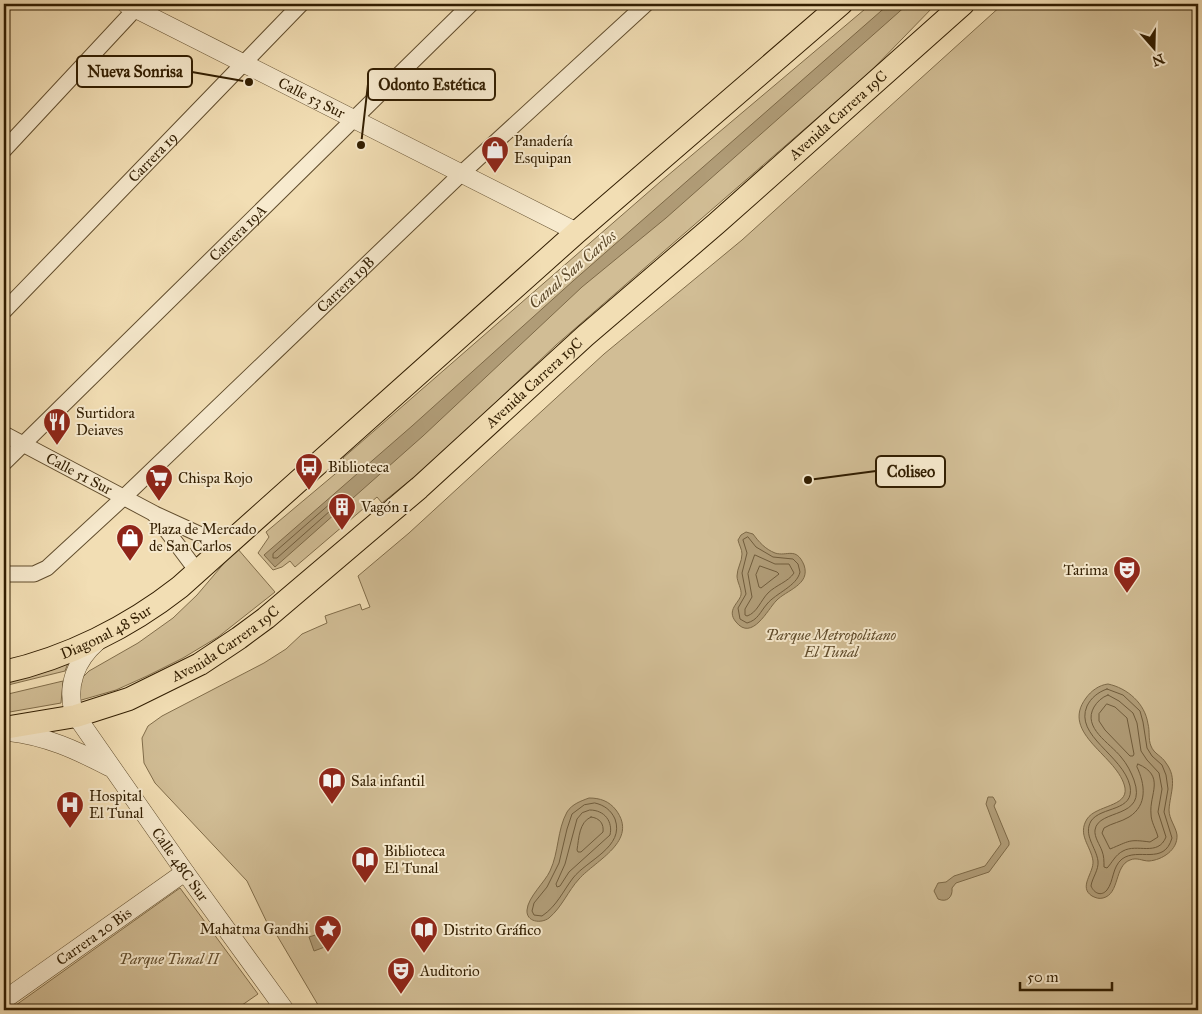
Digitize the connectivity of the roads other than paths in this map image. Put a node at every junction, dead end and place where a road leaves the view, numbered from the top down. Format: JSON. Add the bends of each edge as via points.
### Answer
{"nodes":[{"id":1,"x":301,"y":4,"type":"edge"},
{"id":2,"x":471,"y":4,"type":"edge"},
{"id":3,"x":646,"y":4,"type":"edge"},
{"id":4,"x":841,"y":4,"type":"edge"},
{"id":5,"x":963,"y":4,"type":"edge"},
{"id":6,"x":134,"y":5,"type":"edge"},
{"id":7,"x":244,"y":62,"type":"junction"},
{"id":8,"x":355,"y":119,"type":"junction"},
{"id":9,"x":4,"y":150,"type":"edge"},
{"id":10,"x":462,"y":174,"type":"junction"},
{"id":11,"x":577,"y":232,"type":"junction"},
{"id":12,"x":4,"y":310,"type":"edge"},
{"id":13,"x":4,"y":434,"type":"edge"},
{"id":14,"x":22,"y":444,"type":"junction"},
{"id":15,"x":4,"y":463,"type":"edge"},
{"id":16,"x":124,"y":498,"type":"junction"},
{"id":17,"x":155,"y":514,"type":"junction"},
{"id":18,"x":225,"y":546,"type":"junction"},
{"id":19,"x":197,"y":571,"type":"junction"},
{"id":20,"x":4,"y":574,"type":"edge"},
{"id":21,"x":106,"y":634,"type":"junction"},
{"id":22,"x":4,"y":672,"type":"edge"},
{"id":23,"x":76,"y":716,"type":"junction"},
{"id":24,"x":4,"y":730,"type":"edge"},
{"id":25,"x":113,"y":770,"type":"junction"},
{"id":26,"x":184,"y":872,"type":"junction"},
{"id":27,"x":4,"y":1000,"type":"edge"},
{"id":28,"x":285,"y":1010,"type":"edge"}],
"edges":[{"from":1,"to":7,"type":"street","name":"Carrera 19"},
{"from":2,"to":8,"type":"street","name":"Carrera 19A"},
{"from":3,"to":10,"type":"street","name":"Carrera 19B"},
{"from":4,"to":11,"type":"main road"},
{"from":5,"to":23,"type":"main road","name":"Avenida Carrera 19C","via":[[585,336],[418,488],[266,618],[224,649],[175,678],[129,699]]},
{"from":6,"to":7,"type":"street","name":"Calle 53 Sur"},
{"from":6,"to":9,"type":"street"},
{"from":7,"to":8,"type":"street","name":"Calle 53 Sur"},
{"from":7,"to":12,"type":"street","name":"Carrera 19"},
{"from":8,"to":10,"type":"street","name":"Calle 53 Sur"},
{"from":8,"to":14,"type":"street","name":"Carrera 19A"},
{"from":10,"to":11,"type":"street","name":"Calle 53 Sur"},
{"from":10,"to":16,"type":"street","name":"Carrera 19B"},
{"from":11,"to":18,"type":"main road"},
{"from":13,"to":14,"type":"street","name":"Calle 51 Sur"},
{"from":14,"to":15,"type":"street","name":"Carrera 19A"},
{"from":14,"to":16,"type":"street","name":"Calle 51 Sur"},
{"from":16,"to":17,"type":"street","name":"Calle 51 Sur"},
{"from":16,"to":20,"type":"street","name":"Carrera 19B","via":[[47,568],[34,574]]},
{"from":17,"to":18,"type":"street","name":"Calle 51 Sur"},
{"from":17,"to":19,"type":"street","name":"Calle 51 Sur"},
{"from":18,"to":19,"type":"main road"},
{"from":19,"to":21,"type":"main road","name":"Diagonal 48 Sur","via":[[167,596]]},
{"from":21,"to":22,"type":"main road","name":"Diagonal 48 Sur","via":[[75,650]]},
{"from":21,"to":23,"type":"street","via":[[87,652],[75,671],[71,698]]},
{"from":23,"to":24,"type":"main road"},
{"from":23,"to":25,"type":"street","name":"Calle 48C Sur"},
{"from":24,"to":25,"type":"street","via":[[70,747]]},
{"from":25,"to":26,"type":"street","name":"Calle 48C Sur"},
{"from":26,"to":27,"type":"street","name":"Carrera 20 Bis"},
{"from":26,"to":28,"type":"street","name":"Calle 48C Sur"}]}
